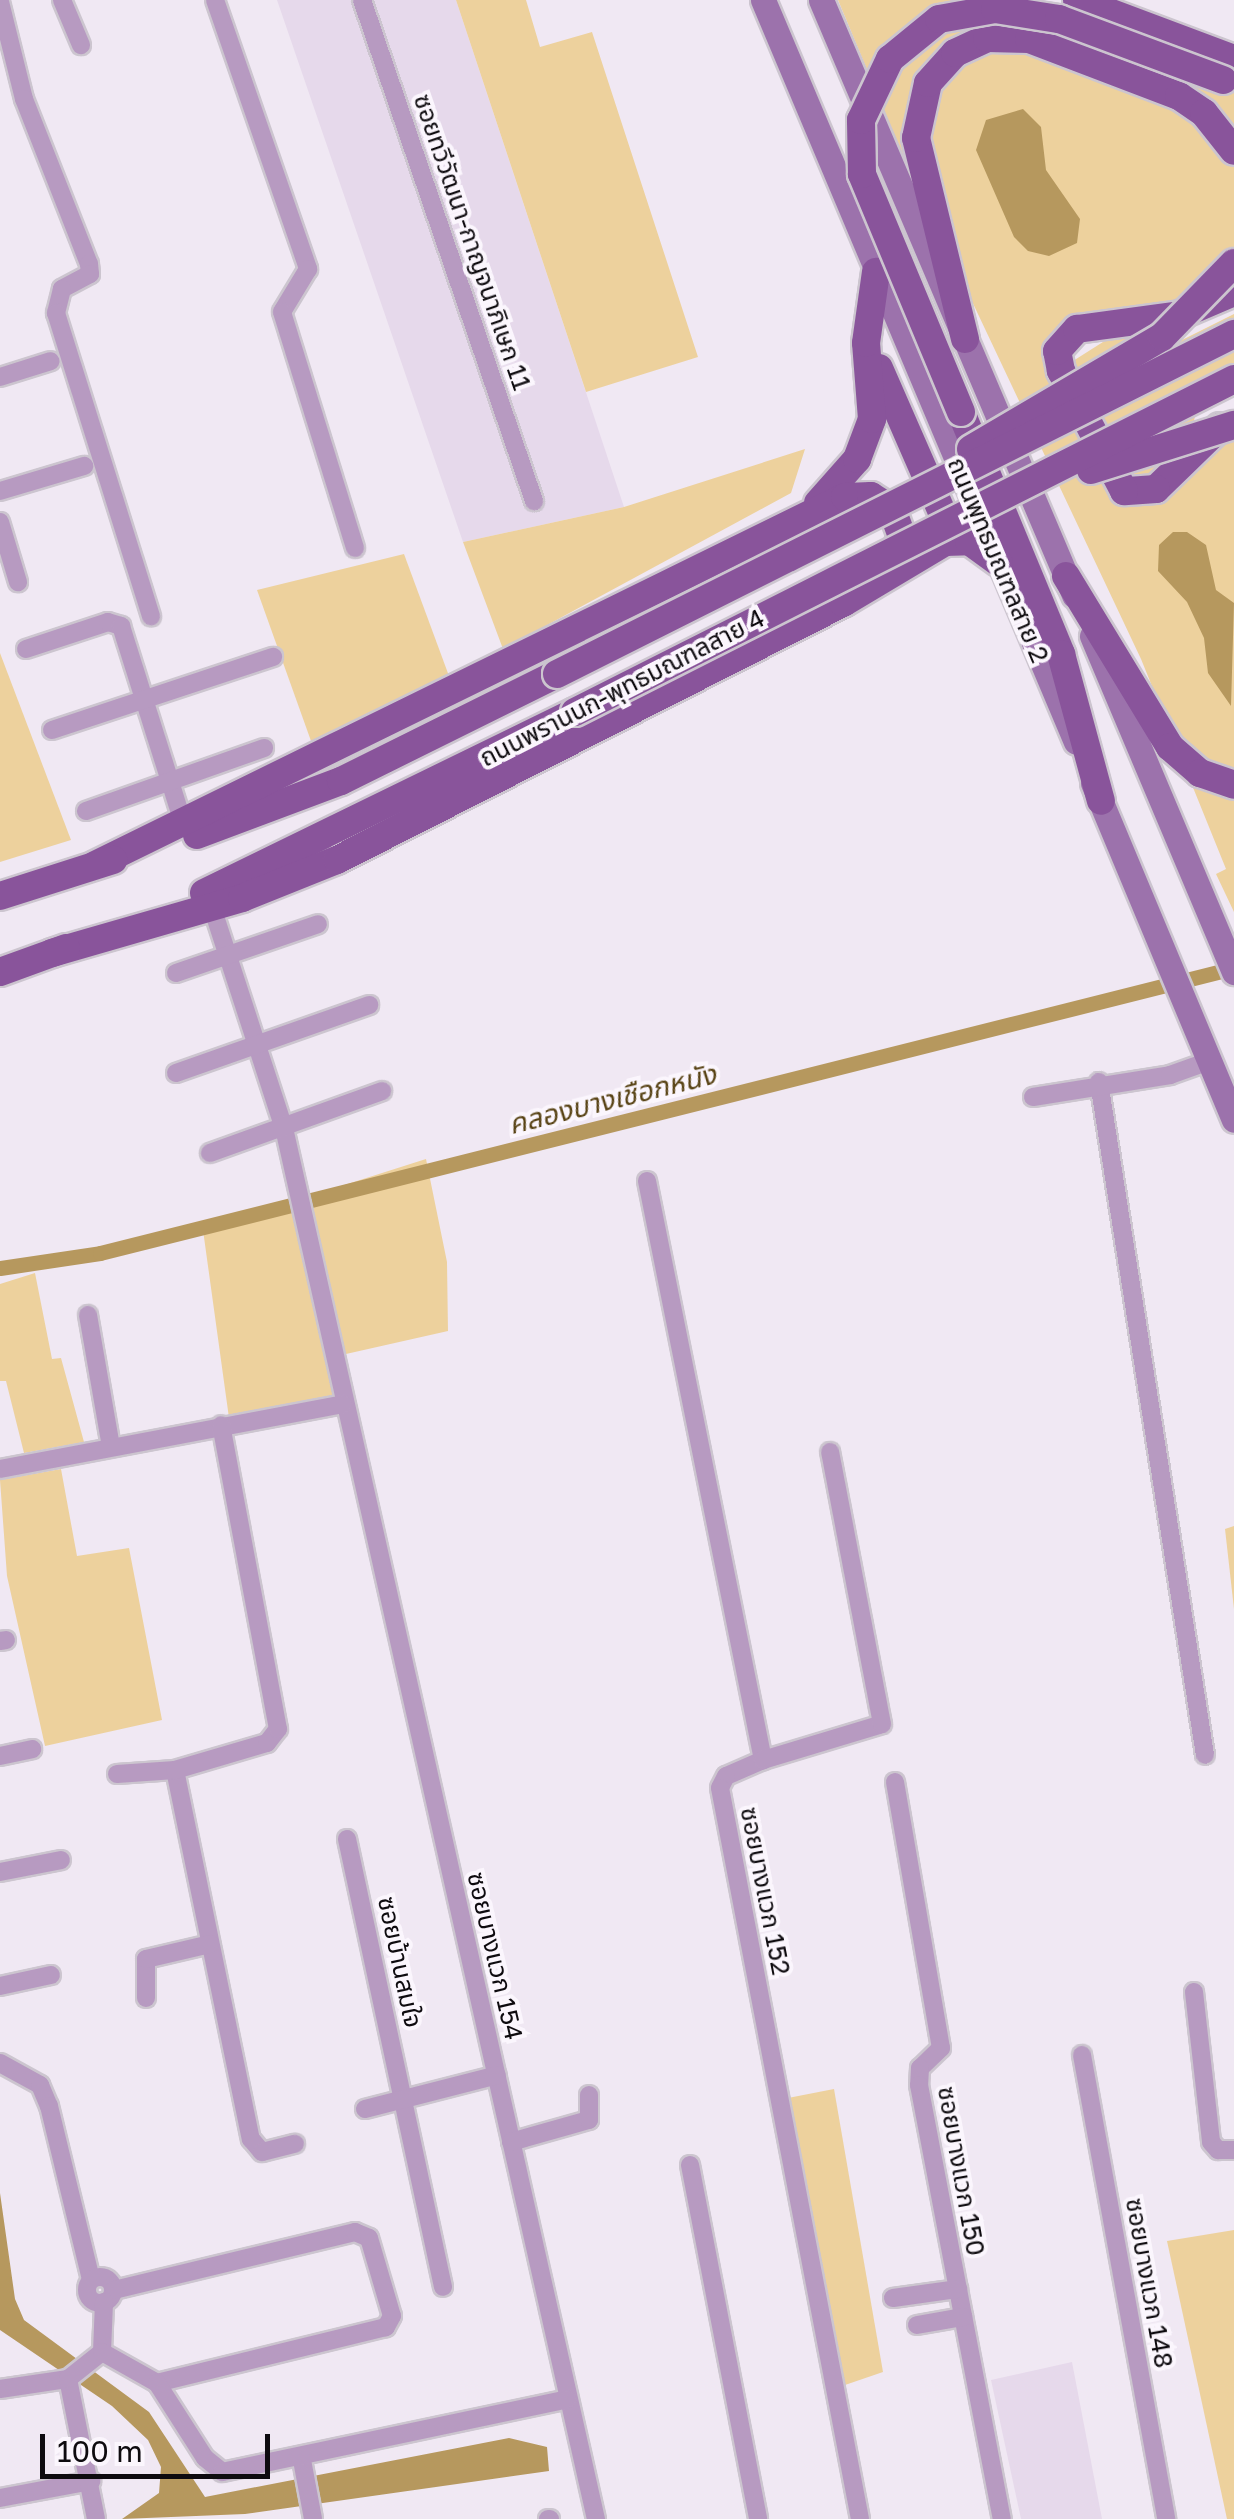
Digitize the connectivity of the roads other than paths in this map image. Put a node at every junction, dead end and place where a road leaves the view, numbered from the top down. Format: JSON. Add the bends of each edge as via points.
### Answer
{"nodes":[{"id":1,"x":62,"y":0,"type":"edge"},
{"id":2,"x":216,"y":0,"type":"edge"},
{"id":3,"x":362,"y":0,"type":"edge"},
{"id":4,"x":763,"y":0,"type":"edge"},
{"id":5,"x":821,"y":0,"type":"edge"},
{"id":6,"x":1077,"y":0,"type":"edge"},
{"id":7,"x":0,"y":2,"type":"edge"},
{"id":8,"x":81,"y":45,"type":"dead end"},
{"id":9,"x":1230,"y":75,"type":"edge"},
{"id":10,"x":1234,"y":151,"type":"edge"},
{"id":11,"x":1234,"y":262,"type":"edge"},
{"id":12,"x":876,"y":272,"type":"junction"},
{"id":13,"x":1234,"y":292,"type":"edge"},
{"id":14,"x":1234,"y":332,"type":"edge"},
{"id":15,"x":965,"y":339,"type":"junction"},
{"id":16,"x":866,"y":343,"type":"junction"},
{"id":17,"x":51,"y":361,"type":"dead end"},
{"id":18,"x":0,"y":376,"type":"edge"},
{"id":19,"x":1234,"y":380,"type":"edge"},
{"id":20,"x":1234,"y":398,"type":"edge"},
{"id":21,"x":1234,"y":421,"type":"edge"},
{"id":22,"x":84,"y":466,"type":"dead end"},
{"id":23,"x":1091,"y":470,"type":"junction"},
{"id":24,"x":0,"y":491,"type":"edge"},
{"id":25,"x":910,"y":496,"type":"junction"},
{"id":26,"x":534,"y":501,"type":"dead end"},
{"id":27,"x":0,"y":522,"type":"edge"},
{"id":28,"x":968,"y":526,"type":"junction"},
{"id":29,"x":776,"y":532,"type":"junction"},
{"id":30,"x":355,"y":548,"type":"dead end"},
{"id":31,"x":998,"y":563,"type":"junction"},
{"id":32,"x":1066,"y":576,"type":"junction"},
{"id":33,"x":18,"y":582,"type":"dead end"},
{"id":34,"x":866,"y":590,"type":"junction"},
{"id":35,"x":151,"y":618,"type":"dead end"},
{"id":36,"x":26,"y":649,"type":"dead end"},
{"id":37,"x":273,"y":657,"type":"dead end"},
{"id":38,"x":146,"y":698,"type":"junction"},
{"id":39,"x":52,"y":730,"type":"dead end"},
{"id":40,"x":264,"y":748,"type":"dead end"},
{"id":41,"x":167,"y":781,"type":"junction"},
{"id":42,"x":1234,"y":785,"type":"edge"},
{"id":43,"x":1101,"y":801,"type":"junction"},
{"id":44,"x":86,"y":811,"type":"dead end"},
{"id":45,"x":184,"y":826,"type":"junction"},
{"id":46,"x":96,"y":866,"type":"junction"},
{"id":47,"x":0,"y":896,"type":"edge"},
{"id":48,"x":212,"y":907,"type":"junction"},
{"id":49,"x":318,"y":924,"type":"dead end"},
{"id":50,"x":52,"y":953,"type":"junction"},
{"id":51,"x":228,"y":954,"type":"junction"},
{"id":52,"x":0,"y":972,"type":"edge"},
{"id":53,"x":1234,"y":972,"type":"edge"},
{"id":54,"x":176,"y":973,"type":"dead end"},
{"id":55,"x":369,"y":1005,"type":"dead end"},
{"id":56,"x":260,"y":1044,"type":"junction"},
{"id":57,"x":1209,"y":1061,"type":"junction"},
{"id":58,"x":176,"y":1073,"type":"dead end"},
{"id":59,"x":1099,"y":1082,"type":"junction"},
{"id":60,"x":382,"y":1091,"type":"dead end"},
{"id":61,"x":1032,"y":1097,"type":"dead end"},
{"id":62,"x":1234,"y":1120,"type":"edge"},
{"id":63,"x":284,"y":1128,"type":"junction"},
{"id":64,"x":210,"y":1153,"type":"dead end"},
{"id":65,"x":647,"y":1181,"type":"dead end"},
{"id":66,"x":88,"y":1315,"type":"dead end"},
{"id":67,"x":343,"y":1404,"type":"junction"},
{"id":68,"x":221,"y":1426,"type":"junction"},
{"id":69,"x":111,"y":1446,"type":"junction"},
{"id":70,"x":830,"y":1452,"type":"dead end"},
{"id":71,"x":0,"y":1470,"type":"edge"},
{"id":72,"x":32,"y":1749,"type":"dead end"},
{"id":73,"x":1205,"y":1755,"type":"dead end"},
{"id":74,"x":0,"y":1756,"type":"edge"},
{"id":75,"x":763,"y":1760,"type":"junction"},
{"id":76,"x":175,"y":1770,"type":"junction"},
{"id":77,"x":117,"y":1774,"type":"dead end"},
{"id":78,"x":895,"y":1782,"type":"dead end"},
{"id":79,"x":348,"y":1840,"type":"dead end"},
{"id":80,"x":61,"y":1860,"type":"dead end"},
{"id":81,"x":0,"y":1872,"type":"edge"},
{"id":82,"x":210,"y":1944,"type":"junction"},
{"id":83,"x":52,"y":1975,"type":"dead end"},
{"id":84,"x":0,"y":1986,"type":"edge"},
{"id":85,"x":1194,"y":1992,"type":"dead end"},
{"id":86,"x":146,"y":1998,"type":"dead end"},
{"id":87,"x":1082,"y":2055,"type":"dead end"},
{"id":88,"x":0,"y":2064,"type":"edge"},
{"id":89,"x":496,"y":2075,"type":"junction"},
{"id":90,"x":403,"y":2096,"type":"junction"},
{"id":91,"x":589,"y":2096,"type":"dead end"},
{"id":92,"x":366,"y":2109,"type":"dead end"},
{"id":93,"x":511,"y":2142,"type":"junction"},
{"id":94,"x":295,"y":2144,"type":"dead end"},
{"id":95,"x":1234,"y":2150,"type":"edge"},
{"id":96,"x":690,"y":2166,"type":"dead end"},
{"id":97,"x":443,"y":2287,"type":"dead end"},
{"id":98,"x":958,"y":2289,"type":"junction"},
{"id":99,"x":109,"y":2296,"type":"junction"},
{"id":100,"x":893,"y":2298,"type":"dead end"},
{"id":101,"x":963,"y":2317,"type":"junction"},
{"id":102,"x":916,"y":2325,"type":"dead end"},
{"id":103,"x":96,"y":2357,"type":"junction"},
{"id":104,"x":69,"y":2378,"type":"junction"},
{"id":105,"x":157,"y":2383,"type":"junction"},
{"id":106,"x":0,"y":2389,"type":"edge"},
{"id":107,"x":567,"y":2399,"type":"junction"},
{"id":108,"x":304,"y":2467,"type":"junction"},
{"id":109,"x":90,"y":2481,"type":"junction"},
{"id":110,"x":0,"y":2498,"type":"edge"},
{"id":111,"x":313,"y":2514,"type":"edge"},
{"id":112,"x":96,"y":2519,"type":"edge"},
{"id":113,"x":596,"y":2519,"type":"edge"},
{"id":114,"x":758,"y":2519,"type":"edge"},
{"id":115,"x":860,"y":2519,"type":"edge"},
{"id":116,"x":1002,"y":2519,"type":"edge"},
{"id":117,"x":1166,"y":2519,"type":"edge"}],
"edges":[{"from":1,"to":8,"type":"street"},
{"from":2,"to":30,"type":"street","via":[[308,268],[306,280],[282,302],[282,312]]},
{"from":3,"to":26,"type":"street","name":"ซอยทวีวัฒนา-กาญจนาภิเษก 11"},
{"from":4,"to":12,"type":"main road","name":"ถนนพุทธมณฑลสาย 2"},
{"from":5,"to":15,"type":"main road"},
{"from":6,"to":9,"type":"main road"},
{"from":7,"to":35,"type":"street","via":[[24,99],[89,264],[90,274],[62,289],[56,313]]},
{"from":9,"to":43,"type":"main road","bridge":true,"via":[[1059,20],[995,8],[939,20],[890,59],[861,120],[862,174],[1060,654]]},
{"from":10,"to":15,"type":"main road","via":[[1204,112],[1179,96],[1028,39],[986,38],[956,53],[936,72],[919,105],[917,150]]},
{"from":11,"to":25,"type":"main road","bridge":true,"via":[[1162,337],[1007,425]]},
{"from":12,"to":16,"type":"main road"},
{"from":12,"to":31,"type":"main road","name":"ถนนพุทธมณฑลสาย 2"},
{"from":13,"to":21,"type":"main road","via":[[1180,315],[1077,329],[1061,344],[1057,361],[1118,486],[1131,493],[1166,482]]},
{"from":14,"to":25,"type":"main road","name":"ถนนพรานนก-พุทธมณฑลสาย 4","bridge":true},
{"from":15,"to":32,"type":"main road"},
{"from":16,"to":28,"type":"main road","via":[[944,517]]},
{"from":16,"to":29,"type":"main road","via":[[874,392],[863,446],[834,489]]},
{"from":17,"to":18,"type":"street"},
{"from":19,"to":28,"type":"main road","name":"ถนนพรานนก-พุทธมณฑลสาย 4","bridge":true},
{"from":20,"to":23,"type":"main road","bridge":true},
{"from":21,"to":23,"type":"main road","bridge":true},
{"from":22,"to":24,"type":"street"},
{"from":23,"to":28,"type":"main road","bridge":true},
{"from":25,"to":46,"type":"main road","name":"ถนนพรานนก-พุทธมณฑลสาย 4","bridge":true,"via":[[287,804]]},
{"from":27,"to":33,"type":"street"},
{"from":28,"to":31,"type":"main road"},
{"from":28,"to":34,"type":"main road"},
{"from":28,"to":50,"type":"main road","name":"ถนนพรานนก-พุทธมณฑลสาย 4","bridge":true,"via":[[268,865]]},
{"from":29,"to":34,"type":"main road","via":[[844,497],[883,501],[898,518],[901,541]]},
{"from":29,"to":45,"type":"main road"},
{"from":31,"to":43,"type":"main road","name":"ถนนพุทธมณฑลสาย 2"},
{"from":32,"to":42,"type":"main road","via":[[1170,746],[1200,772]]},
{"from":32,"to":53,"type":"main road"},
{"from":34,"to":48,"type":"main road","via":[[368,844]]},
{"from":36,"to":38,"type":"street","via":[[115,622],[126,634]]},
{"from":37,"to":38,"type":"street"},
{"from":38,"to":39,"type":"street"},
{"from":38,"to":41,"type":"street"},
{"from":40,"to":41,"type":"street"},
{"from":41,"to":44,"type":"street"},
{"from":41,"to":45,"type":"street"},
{"from":43,"to":57,"type":"main road","name":"ถนนพุทธมณฑลสาย 2"},
{"from":45,"to":46,"type":"main road"},
{"from":46,"to":47,"type":"main road","name":"ถนนพรานนก-พุทธมณฑลสาย 4"},
{"from":48,"to":50,"type":"main road"},
{"from":48,"to":51,"type":"street","name":"ซอยบางแวก 154"},
{"from":49,"to":51,"type":"street"},
{"from":50,"to":52,"type":"main road","name":"ถนนพรานนก-พุทธมณฑลสาย 4"},
{"from":51,"to":54,"type":"street"},
{"from":51,"to":56,"type":"street","name":"ซอยบางแวก 154"},
{"from":55,"to":56,"type":"street"},
{"from":56,"to":58,"type":"street"},
{"from":56,"to":63,"type":"street","name":"ซอยบางแวก 154"},
{"from":57,"to":59,"type":"street","via":[[1170,1075]]},
{"from":57,"to":62,"type":"main road","name":"ถนนพุทธมณฑลสาย 2"},
{"from":59,"to":61,"type":"street"},
{"from":59,"to":73,"type":"street"},
{"from":60,"to":63,"type":"street"},
{"from":63,"to":64,"type":"street"},
{"from":63,"to":67,"type":"street","name":"ซอยบางแวก 154"},
{"from":65,"to":75,"type":"street"},
{"from":66,"to":69,"type":"street"},
{"from":67,"to":68,"type":"street"},
{"from":67,"to":89,"type":"street","name":"ซอยบางแวก 154"},
{"from":68,"to":69,"type":"street"},
{"from":68,"to":76,"type":"street","via":[[278,1729],[267,1743]]},
{"from":69,"to":71,"type":"street"},
{"from":70,"to":75,"type":"street","via":[[882,1724]]},
{"from":72,"to":74,"type":"street"},
{"from":75,"to":115,"type":"street","name":"ซอยบางแวก 152","via":[[726,1776],[720,1788]]},
{"from":76,"to":77,"type":"street"},
{"from":76,"to":82,"type":"street"},
{"from":78,"to":98,"type":"street","name":"ซอยบางแวก 150","via":[[940,2043],[939,2053],[920,2068],[919,2085]]},
{"from":79,"to":90,"type":"street","name":"ซอยบ้านสมใจ"},
{"from":80,"to":81,"type":"street"},
{"from":82,"to":86,"type":"street","via":[[146,1958]]},
{"from":82,"to":94,"type":"street","via":[[251,2139],[262,2152]]},
{"from":83,"to":84,"type":"street"},
{"from":85,"to":95,"type":"street","via":[[1211,2142],[1218,2150]]},
{"from":87,"to":117,"type":"street","name":"ซอยบางแวก 148"},
{"from":88,"to":99,"type":"street","via":[[40,2085],[50,2106],[90,2298]]},
{"from":89,"to":90,"type":"street"},
{"from":89,"to":93,"type":"street","name":"ซอยบางแวก 154"},
{"from":90,"to":92,"type":"street"},
{"from":90,"to":97,"type":"street","name":"ซอยบ้านสมใจ"},
{"from":91,"to":93,"type":"street","via":[[589,2120]]},
{"from":93,"to":107,"type":"street","name":"ซอยบางแวก 154"},
{"from":96,"to":114,"type":"street"},
{"from":98,"to":100,"type":"street"},
{"from":98,"to":101,"type":"street","name":"ซอยบางแวก 150"},
{"from":99,"to":103,"type":"street"},
{"from":99,"to":105,"type":"street","via":[[355,2232],[368,2238],[392,2316],[386,2327]]},
{"from":101,"to":102,"type":"street"},
{"from":101,"to":116,"type":"street","name":"ซอยบางแวก 150"},
{"from":103,"to":104,"type":"street"},
{"from":103,"to":105,"type":"street"},
{"from":104,"to":106,"type":"street"},
{"from":104,"to":109,"type":"street"},
{"from":105,"to":108,"type":"street","via":[[212,2467]]},
{"from":107,"to":108,"type":"street"},
{"from":107,"to":113,"type":"street","name":"ซอยบางแวก 154"},
{"from":108,"to":111,"type":"street"},
{"from":109,"to":110,"type":"street"},
{"from":109,"to":112,"type":"street"}]}
